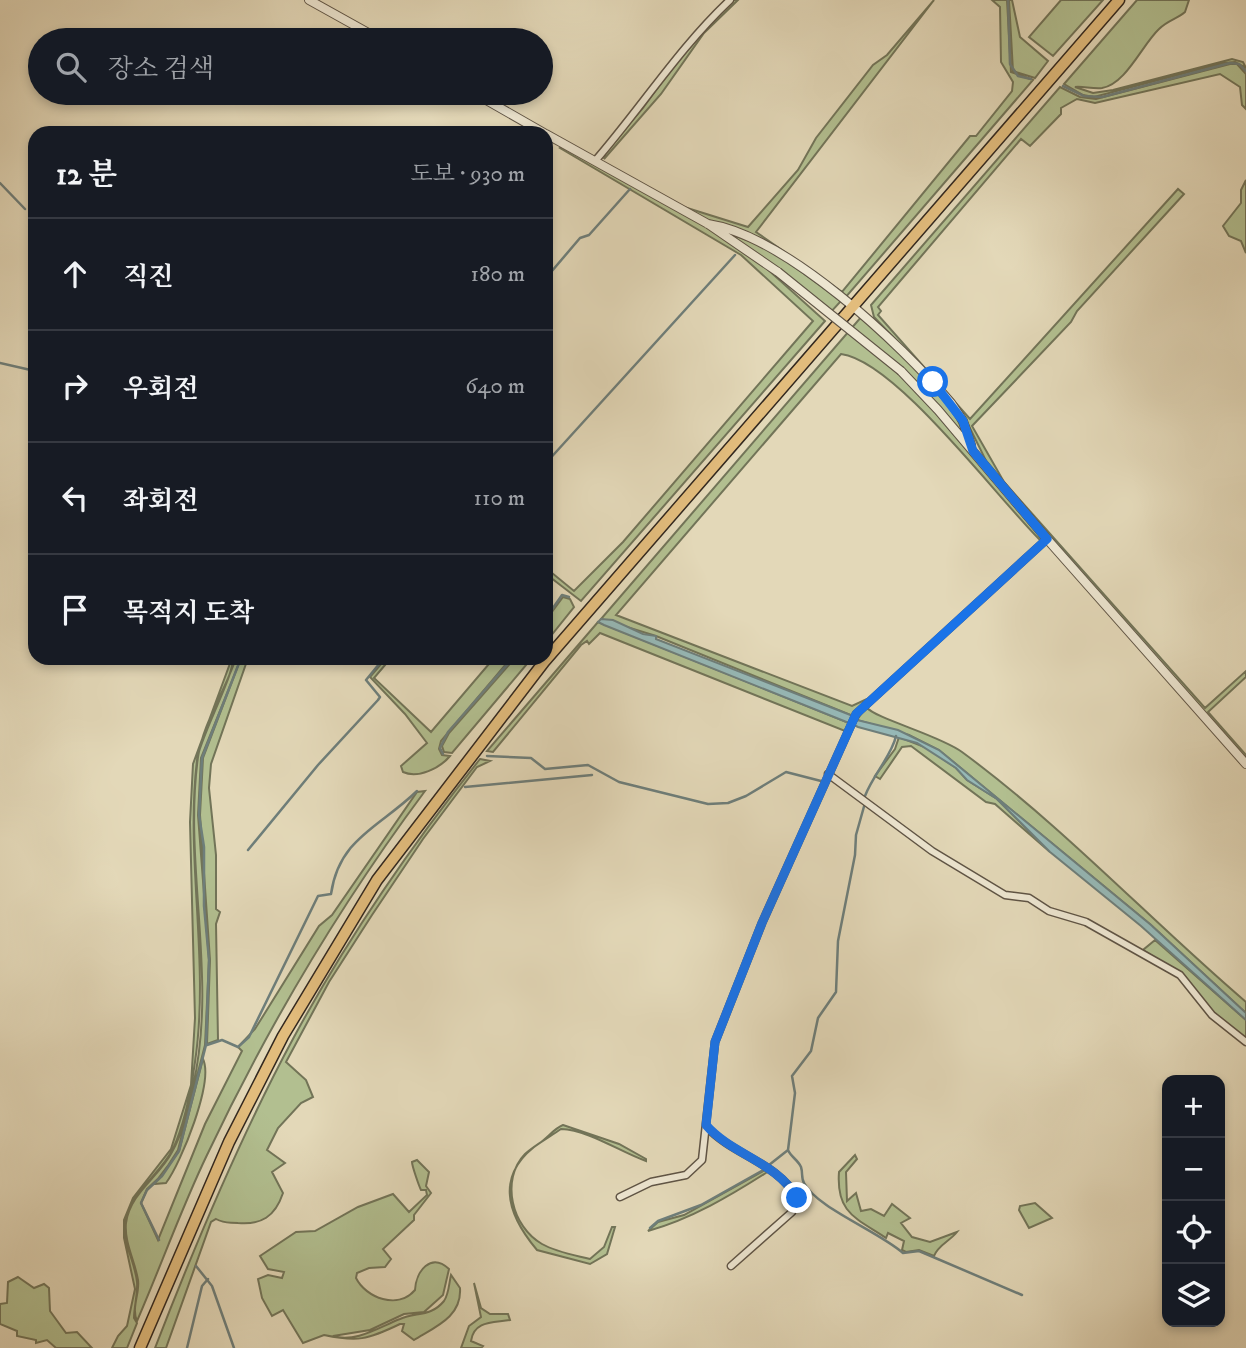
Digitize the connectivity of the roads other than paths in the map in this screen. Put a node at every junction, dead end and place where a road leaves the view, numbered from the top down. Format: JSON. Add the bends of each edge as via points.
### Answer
{"nodes":[{"id":1,"x":309,"y":0,"type":"edge"},
{"id":2,"x":730,"y":0,"type":"edge"},
{"id":3,"x":1119,"y":0,"type":"edge"},
{"id":4,"x":359,"y":28,"type":"edge"},
{"id":5,"x":495,"y":105,"type":"edge"},
{"id":6,"x":531,"y":126,"type":"edge"},
{"id":7,"x":553,"y":138,"type":"edge"},
{"id":8,"x":595,"y":161,"type":"junction"},
{"id":9,"x":708,"y":224,"type":"junction"},
{"id":10,"x":852,"y":305,"type":"junction"},
{"id":11,"x":973,"y":451,"type":"junction"},
{"id":12,"x":1047,"y":539,"type":"junction"},
{"id":13,"x":553,"y":652,"type":"edge"},
{"id":14,"x":542,"y":665,"type":"edge"},
{"id":15,"x":1246,"y":764,"type":"edge"},
{"id":16,"x":828,"y":774,"type":"junction"},
{"id":17,"x":1246,"y":1042,"type":"edge"},
{"id":18,"x":706,"y":1125,"type":"junction"},
{"id":19,"x":620,"y":1197,"type":"dead end"},
{"id":20,"x":731,"y":1266,"type":"dead end"},
{"id":21,"x":140,"y":1348,"type":"edge"}],
"edges":[{"from":1,"to":4,"type":"street"},
{"from":2,"to":8,"type":"street","via":[[693,37]]},
{"from":3,"to":10,"type":"highway"},
{"from":5,"to":6,"type":"street"},
{"from":7,"to":8,"type":"street"},
{"from":8,"to":9,"type":"street"},
{"from":9,"to":10,"type":"street","via":[[759,240]]},
{"from":9,"to":11,"type":"street","bridge":true,"via":[[778,272],[901,371]]},
{"from":10,"to":11,"type":"street","via":[[951,403]]},
{"from":10,"to":13,"type":"highway"},
{"from":11,"to":12,"type":"street"},
{"from":12,"to":15,"type":"street"},
{"from":12,"to":16,"type":"street","via":[[856,714]]},
{"from":14,"to":21,"type":"highway","via":[[377,880],[283,1035],[229,1142]]},
{"from":16,"to":17,"type":"street","via":[[932,851],[1005,895],[1029,898],[1049,911],[1086,922],[1180,975],[1212,1015]]},
{"from":16,"to":18,"type":"street","via":[[715,1042]]},
{"from":18,"to":19,"type":"street","via":[[705,1151],[692,1172],[651,1182]]},
{"from":18,"to":20,"type":"street","via":[[725,1143],[781,1177],[797,1198],[792,1212]]}]}
